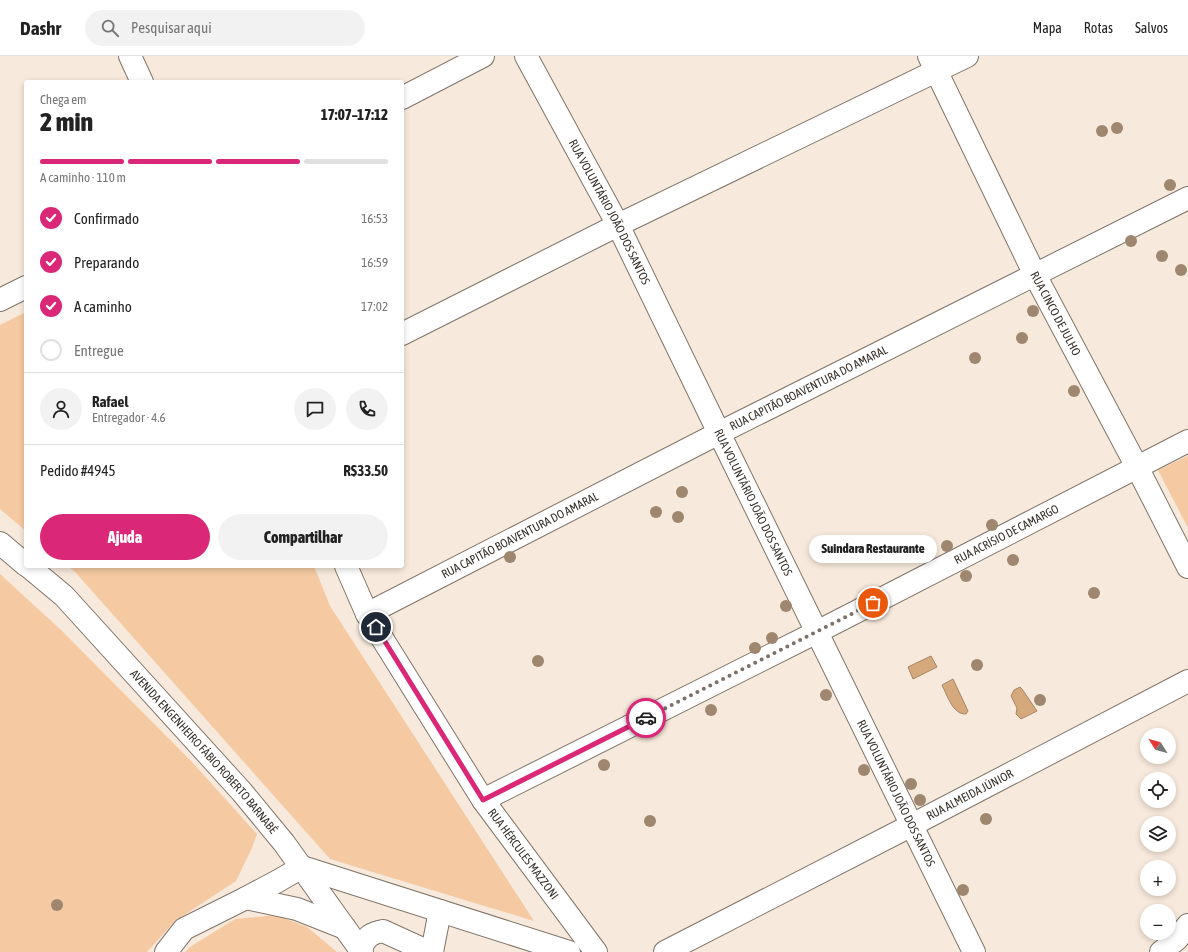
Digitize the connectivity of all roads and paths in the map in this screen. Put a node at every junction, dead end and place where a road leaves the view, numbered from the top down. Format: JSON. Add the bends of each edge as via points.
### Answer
{"nodes":[{"id":1,"x":130,"y":56,"type":"edge"},
{"id":2,"x":483,"y":56,"type":"edge"},
{"id":3,"x":526,"y":56,"type":"edge"},
{"id":4,"x":967,"y":56,"type":"edge"},
{"id":5,"x":933,"y":63,"type":"edge"},
{"id":6,"x":141,"y":80,"type":"edge"},
{"id":7,"x":404,"y":97,"type":"edge"},
{"id":8,"x":1188,"y":198,"type":"edge"},
{"id":9,"x":618,"y":225,"type":"junction"},
{"id":10,"x":1035,"y":275,"type":"junction"},
{"id":11,"x":24,"y":289,"type":"edge"},
{"id":12,"x":0,"y":300,"type":"edge"},
{"id":13,"x":404,"y":333,"type":"edge"},
{"id":14,"x":718,"y":433,"type":"junction"},
{"id":15,"x":1188,"y":441,"type":"edge"},
{"id":16,"x":1137,"y":467,"type":"junction"},
{"id":17,"x":0,"y":543,"type":"edge"},
{"id":18,"x":24,"y":563,"type":"edge"},
{"id":19,"x":1188,"y":567,"type":"edge"},
{"id":20,"x":31,"y":568,"type":"edge"},
{"id":21,"x":347,"y":568,"type":"edge"},
{"id":22,"x":367,"y":614,"type":"junction"},
{"id":23,"x":817,"y":632,"type":"junction"},
{"id":24,"x":1188,"y":680,"type":"edge"},
{"id":25,"x":483,"y":800,"type":"junction"},
{"id":26,"x":912,"y":825,"type":"junction"},
{"id":27,"x":302,"y":866,"type":"junction"},
{"id":28,"x":246,"y":898,"type":"junction"},
{"id":29,"x":440,"y":911,"type":"junction"},
{"id":30,"x":1188,"y":926,"type":"edge"},
{"id":31,"x":345,"y":928,"type":"junction"},
{"id":32,"x":361,"y":950,"type":"edge"},
{"id":33,"x":166,"y":952,"type":"edge"},
{"id":34,"x":431,"y":952,"type":"edge"},
{"id":35,"x":569,"y":952,"type":"edge"},
{"id":36,"x":596,"y":952,"type":"edge"},
{"id":37,"x":665,"y":952,"type":"edge"},
{"id":38,"x":974,"y":952,"type":"edge"},
{"id":39,"x":1161,"y":952,"type":"edge"}],
"edges":[{"from":1,"to":6,"type":"street"},
{"from":2,"to":7,"type":"street"},
{"from":3,"to":9,"type":"street","name":"RUA VOLUNTÁRIO JOÃO DOS SANTOS"},
{"from":4,"to":5,"type":"street"},
{"from":5,"to":9,"type":"street"},
{"from":5,"to":10,"type":"street","name":"RUA CINCO DE JULHO"},
{"from":8,"to":10,"type":"street","name":"RUA CAPITÃO BOAVENTURA DO AMARAL"},
{"from":9,"to":13,"type":"street"},
{"from":9,"to":14,"type":"street","name":"RUA VOLUNTÁRIO JOÃO DOS SANTOS"},
{"from":10,"to":14,"type":"street","name":"RUA CAPITÃO BOAVENTURA DO AMARAL"},
{"from":10,"to":16,"type":"street","name":"RUA CINCO DE JULHO"},
{"from":11,"to":12,"type":"street"},
{"from":14,"to":22,"type":"street","name":"RUA CAPITÃO BOAVENTURA DO AMARAL"},
{"from":14,"to":23,"type":"street","name":"RUA VOLUNTÁRIO JOÃO DOS SANTOS"},
{"from":15,"to":16,"type":"street","name":"RUA ACRÍSIO DE CAMARGO"},
{"from":16,"to":19,"type":"street","name":"RUA CINCO DE JULHO"},
{"from":16,"to":23,"type":"street","name":"RUA ACRÍSIO DE CAMARGO"},
{"from":17,"to":18,"type":"street","name":"AVENIDA ENGENHEIRO FÁBIO ROBERTO BARNABÉ"},
{"from":20,"to":27,"type":"street","name":"AVENIDA ENGENHEIRO FÁBIO ROBERTO BARNABÉ","via":[[64,596],[242,792]]},
{"from":21,"to":22,"type":"street","name":"RUA HÉRCULES MAZZONI"},
{"from":22,"to":25,"type":"street","name":"RUA HÉRCULES MAZZONI"},
{"from":23,"to":25,"type":"street","name":"RUA ACRÍSIO DE CAMARGO"},
{"from":23,"to":26,"type":"street","name":"RUA VOLUNTÁRIO JOÃO DOS SANTOS"},
{"from":24,"to":26,"type":"street","name":"RUA ALMEIDA JÚNIOR"},
{"from":25,"to":36,"type":"street","name":"RUA HÉRCULES MAZZONI"},
{"from":26,"to":37,"type":"street","name":"RUA ALMEIDA JÚNIOR"},
{"from":26,"to":38,"type":"street","name":"RUA VOLUNTÁRIO JOÃO DOS SANTOS"},
{"from":27,"to":28,"type":"street"},
{"from":27,"to":29,"type":"street"},
{"from":27,"to":31,"type":"street","name":"AVENIDA ENGENHEIRO FÁBIO ROBERTO BARNABÉ"},
{"from":28,"to":31,"type":"street","via":[[297,909]]},
{"from":28,"to":33,"type":"street","via":[[184,929]]},
{"from":29,"to":34,"type":"street"},
{"from":29,"to":35,"type":"street"},
{"from":30,"to":39,"type":"street"},
{"from":31,"to":32,"type":"street","name":"AVENIDA ENGENHEIRO FÁBIO ROBERTO BARNABÉ"},
{"from":32,"to":34,"type":"street","via":[[369,935],[383,931]]}]}
